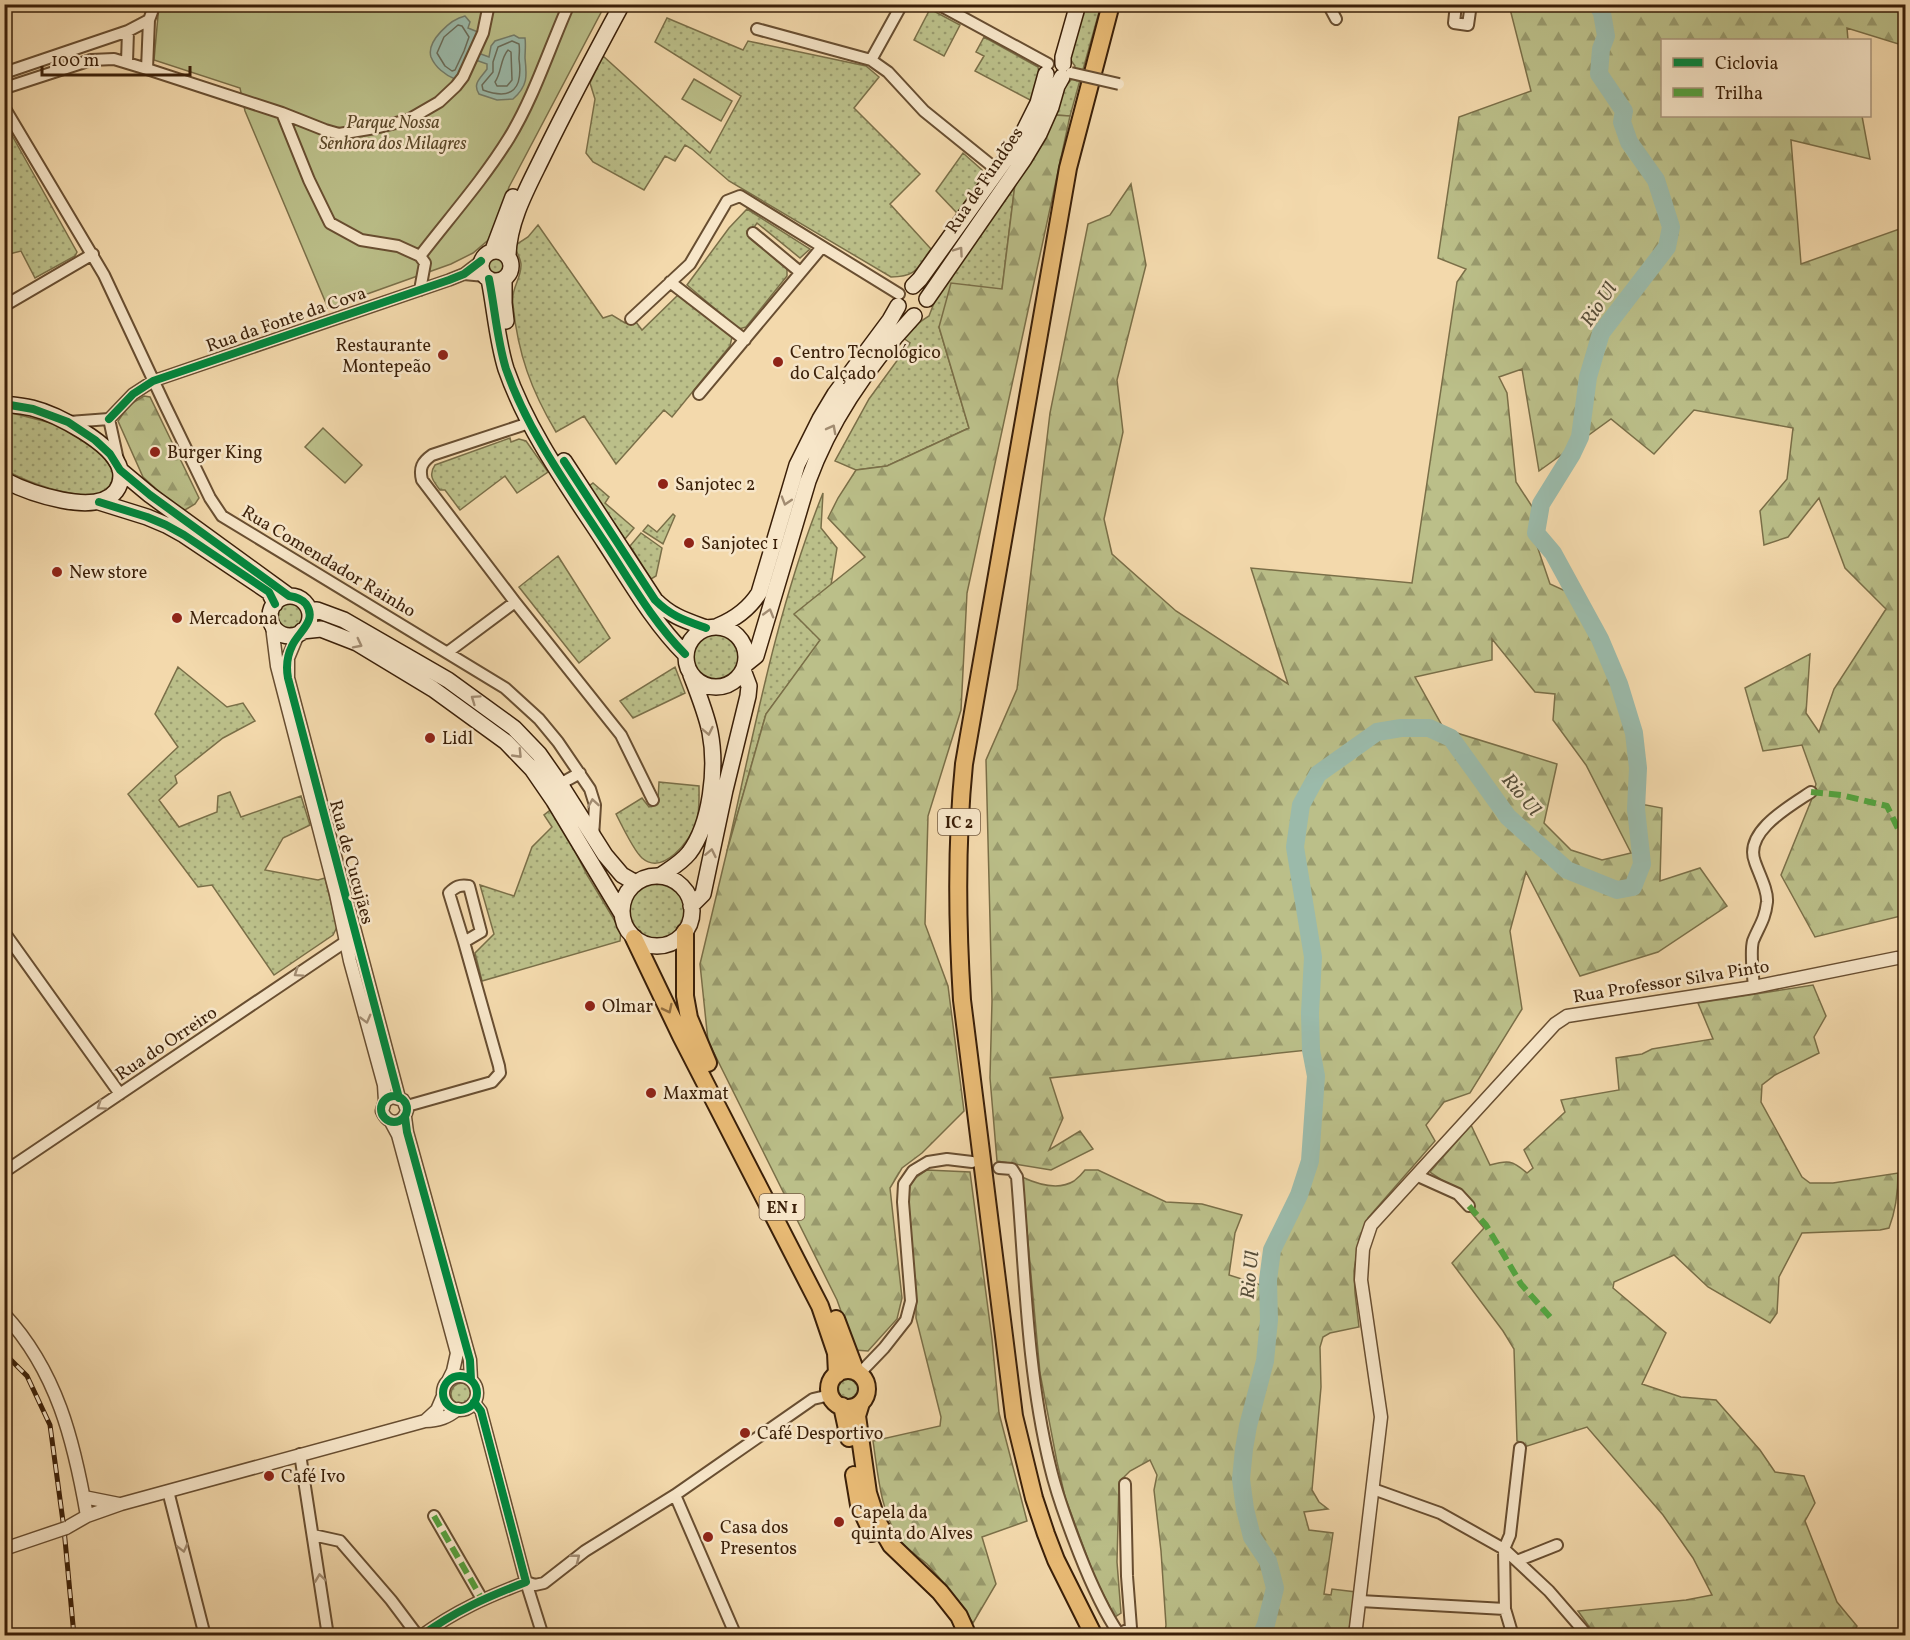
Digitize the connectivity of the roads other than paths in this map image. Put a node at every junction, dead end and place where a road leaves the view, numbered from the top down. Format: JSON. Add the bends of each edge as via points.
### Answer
{"nodes":[{"id":1,"x":155,"y":4,"type":"edge"},
{"id":2,"x":489,"y":4,"type":"edge"},
{"id":3,"x":569,"y":4,"type":"edge"},
{"id":4,"x":610,"y":4,"type":"edge"},
{"id":5,"x":622,"y":4,"type":"edge"},
{"id":6,"x":902,"y":4,"type":"edge"},
{"id":7,"x":938,"y":4,"type":"edge"},
{"id":8,"x":1070,"y":4,"type":"edge"},
{"id":9,"x":1078,"y":4,"type":"edge"},
{"id":10,"x":1111,"y":4,"type":"edge"},
{"id":11,"x":1119,"y":4,"type":"edge"},
{"id":12,"x":1328,"y":4,"type":"edge"},
{"id":13,"x":1456,"y":4,"type":"edge"},
{"id":14,"x":1471,"y":4,"type":"edge"},
{"id":15,"x":1336,"y":19,"type":"dead end"},
{"id":16,"x":149,"y":20,"type":"junction"},
{"id":17,"x":757,"y":29,"type":"dead end"},
{"id":18,"x":128,"y":31,"type":"junction"},
{"id":19,"x":871,"y":60,"type":"junction"},
{"id":20,"x":127,"y":63,"type":"junction"},
{"id":21,"x":147,"y":69,"type":"junction"},
{"id":22,"x":1058,"y":69,"type":"junction"},
{"id":23,"x":4,"y":73,"type":"edge"},
{"id":24,"x":1122,"y":85,"type":"dead end"},
{"id":25,"x":4,"y":87,"type":"edge"},
{"id":26,"x":4,"y":107,"type":"edge"},
{"id":27,"x":282,"y":113,"type":"junction"},
{"id":28,"x":997,"y":170,"type":"junction"},
{"id":29,"x":753,"y":233,"type":"dead end"},
{"id":30,"x":822,"y":247,"type":"junction"},
{"id":31,"x":93,"y":254,"type":"junction"},
{"id":32,"x":420,"y":256,"type":"junction"},
{"id":33,"x":491,"y":264,"type":"junction"},
{"id":34,"x":800,"y":272,"type":"junction"},
{"id":35,"x":504,"y":279,"type":"junction"},
{"id":36,"x":670,"y":282,"type":"junction"},
{"id":37,"x":913,"y":286,"type":"junction"},
{"id":38,"x":420,"y":290,"type":"junction"},
{"id":39,"x":927,"y":299,"type":"junction"},
{"id":40,"x":898,"y":300,"type":"junction"},
{"id":41,"x":4,"y":306,"type":"edge"},
{"id":42,"x":914,"y":316,"type":"junction"},
{"id":43,"x":631,"y":319,"type":"dead end"},
{"id":44,"x":745,"y":340,"type":"junction"},
{"id":45,"x":153,"y":381,"type":"junction"},
{"id":46,"x":699,"y":394,"type":"dead end"},
{"id":47,"x":4,"y":404,"type":"edge"},
{"id":48,"x":109,"y":419,"type":"junction"},
{"id":49,"x":68,"y":422,"type":"junction"},
{"id":50,"x":529,"y":423,"type":"junction"},
{"id":51,"x":120,"y":468,"type":"junction"},
{"id":52,"x":5,"y":482,"type":"edge"},
{"id":53,"x":99,"y":502,"type":"junction"},
{"id":54,"x":290,"y":596,"type":"junction"},
{"id":55,"x":515,"y":602,"type":"junction"},
{"id":56,"x":309,"y":610,"type":"junction"},
{"id":57,"x":273,"y":611,"type":"junction"},
{"id":58,"x":712,"y":627,"type":"junction"},
{"id":59,"x":300,"y":632,"type":"junction"},
{"id":60,"x":448,"y":652,"type":"junction"},
{"id":61,"x":685,"y":654,"type":"junction"},
{"id":62,"x":744,"y":667,"type":"junction"},
{"id":63,"x":691,"y":675,"type":"junction"},
{"id":64,"x":580,"y":773,"type":"junction"},
{"id":65,"x":560,"y":784,"type":"junction"},
{"id":66,"x":1811,"y":792,"type":"dead end"},
{"id":67,"x":652,"y":800,"type":"dead end"},
{"id":68,"x":593,"y":837,"type":"junction"},
{"id":69,"x":660,"y":876,"type":"junction"},
{"id":70,"x":636,"y":883,"type":"junction"},
{"id":71,"x":691,"y":906,"type":"junction"},
{"id":72,"x":622,"y":914,"type":"junction"},
{"id":73,"x":4,"y":932,"type":"edge"},
{"id":74,"x":685,"y":932,"type":"junction"},
{"id":75,"x":351,"y":938,"type":"junction"},
{"id":76,"x":634,"y":938,"type":"junction"},
{"id":77,"x":464,"y":942,"type":"junction"},
{"id":78,"x":1905,"y":958,"type":"edge"},
{"id":79,"x":1754,"y":987,"type":"junction"},
{"id":80,"x":120,"y":1094,"type":"junction"},
{"id":81,"x":385,"y":1101,"type":"junction"},
{"id":82,"x":404,"y":1107,"type":"junction"},
{"id":83,"x":392,"y":1122,"type":"junction"},
{"id":84,"x":972,"y":1162,"type":"dead end"},
{"id":85,"x":999,"y":1168,"type":"dead end"},
{"id":86,"x":4,"y":1172,"type":"edge"},
{"id":87,"x":1418,"y":1176,"type":"junction"},
{"id":88,"x":1469,"y":1206,"type":"dead end"},
{"id":89,"x":4,"y":1314,"type":"edge"},
{"id":90,"x":858,"y":1373,"type":"junction"},
{"id":91,"x":837,"y":1374,"type":"junction"},
{"id":92,"x":471,"y":1380,"type":"junction"},
{"id":93,"x":448,"y":1381,"type":"junction"},
{"id":94,"x":443,"y":1396,"type":"junction"},
{"id":95,"x":836,"y":1400,"type":"junction"},
{"id":96,"x":474,"y":1402,"type":"junction"},
{"id":97,"x":861,"y":1402,"type":"junction"},
{"id":98,"x":458,"y":1409,"type":"junction"},
{"id":99,"x":425,"y":1421,"type":"junction"},
{"id":100,"x":1520,"y":1448,"type":"dead end"},
{"id":101,"x":300,"y":1454,"type":"junction"},
{"id":102,"x":1125,"y":1484,"type":"dead end"},
{"id":103,"x":1373,"y":1489,"type":"junction"},
{"id":104,"x":168,"y":1491,"type":"junction"},
{"id":105,"x":675,"y":1495,"type":"junction"},
{"id":106,"x":84,"y":1497,"type":"junction"},
{"id":107,"x":121,"y":1504,"type":"junction"},
{"id":108,"x":434,"y":1515,"type":"dead end"},
{"id":109,"x":87,"y":1516,"type":"junction"},
{"id":110,"x":314,"y":1535,"type":"junction"},
{"id":111,"x":1557,"y":1545,"type":"dead end"},
{"id":112,"x":4,"y":1549,"type":"edge"},
{"id":113,"x":1504,"y":1549,"type":"junction"},
{"id":114,"x":1517,"y":1561,"type":"junction"},
{"id":115,"x":526,"y":1582,"type":"junction"},
{"id":116,"x":482,"y":1599,"type":"junction"},
{"id":117,"x":1360,"y":1601,"type":"junction"},
{"id":118,"x":1505,"y":1609,"type":"junction"},
{"id":119,"x":205,"y":1635,"type":"edge"},
{"id":120,"x":328,"y":1635,"type":"edge"},
{"id":121,"x":419,"y":1635,"type":"edge"},
{"id":122,"x":543,"y":1635,"type":"edge"},
{"id":123,"x":736,"y":1635,"type":"edge"},
{"id":124,"x":957,"y":1635,"type":"edge"},
{"id":125,"x":969,"y":1635,"type":"edge"},
{"id":126,"x":1094,"y":1635,"type":"edge"},
{"id":127,"x":1101,"y":1635,"type":"edge"},
{"id":128,"x":1355,"y":1635,"type":"edge"},
{"id":129,"x":1513,"y":1635,"type":"edge"},
{"id":130,"x":1588,"y":1635,"type":"edge"}],
"edges":[{"from":1,"to":16,"type":"street"},
{"from":2,"to":27,"type":"street","via":[[483,33],[463,77],[439,102],[408,120],[339,134]]},
{"from":3,"to":32,"type":"street","via":[[510,137]]},
{"from":4,"to":33,"type":"main road","via":[[519,185]]},
{"from":5,"to":33,"type":"main road","via":[[527,190],[508,239]]},
{"from":6,"to":19,"type":"street"},
{"from":7,"to":22,"type":"street"},
{"from":8,"to":22,"type":"main road","name":"Rua de Fundões","via":[[1057,52]]},
{"from":9,"to":22,"type":"main road","name":"Rua de Fundões"},
{"from":10,"to":126,"type":"main road","number":"IC 2","via":[[1068,168],[964,764],[957,874],[962,1000],[1014,1416],[1046,1534]]},
{"from":11,"to":127,"type":"main road","number":"IC 2","via":[[1078,171],[971,765],[965,814],[963,898],[968,1000],[1023,1414],[1049,1519]]},
{"from":12,"to":15,"type":"street"},
{"from":13,"to":14,"type":"street","via":[[1454,22],[1468,25]]},
{"from":16,"to":18,"type":"street"},
{"from":16,"to":21,"type":"street"},
{"from":17,"to":19,"type":"street"},
{"from":18,"to":20,"type":"street"},
{"from":18,"to":23,"type":"street"},
{"from":19,"to":28,"type":"street","via":[[888,72],[924,111]]},
{"from":20,"to":21,"type":"street"},
{"from":20,"to":25,"type":"street","via":[[91,60]]},
{"from":21,"to":27,"type":"street"},
{"from":22,"to":24,"type":"street","bridge":true},
{"from":22,"to":28,"type":"main road","name":"Rua de Fundões","via":[[1043,89],[1020,139]]},
{"from":39,"to":22,"type":"main road","name":"Rua de Fundões","one_way":true,"via":[[1039,134],[1051,107]]},
{"from":26,"to":31,"type":"street","name":"Rua Comendador Rainho"},
{"from":27,"to":32,"type":"street","via":[[330,223],[360,240],[398,246]]},
{"from":28,"to":37,"type":"main road","name":"Rua de Fundões"},
{"from":29,"to":34,"type":"street"},
{"from":30,"to":34,"type":"street"},
{"from":30,"to":36,"type":"street","via":[[740,196],[727,201],[690,264]]},
{"from":30,"to":40,"type":"street"},
{"from":31,"to":41,"type":"street"},
{"from":31,"to":45,"type":"street","name":"Rua Comendador Rainho"},
{"from":32,"to":38,"type":"street","via":[[426,263]]},
{"from":33,"to":35,"type":"main road","via":[[500,281]]},
{"from":33,"to":35,"type":"main road","via":[[512,265]]},
{"from":33,"to":38,"type":"street","name":"Rua da Fonte da Cova"},
{"from":33,"to":50,"type":"main road","via":[[506,367]]},
{"from":34,"to":44,"type":"street"},
{"from":35,"to":58,"type":"main road","via":[[514,365],[538,419],[655,600],[677,618]]},
{"from":36,"to":43,"type":"street"},
{"from":36,"to":44,"type":"street"},
{"from":37,"to":39,"type":"main road","via":[[922,290]]},
{"from":37,"to":40,"type":"main road","name":"Rua de Fundões","via":[[905,288]]},
{"from":38,"to":45,"type":"street","name":"Rua da Fonte da Cova"},
{"from":39,"to":42,"type":"main road","name":"Rua de Fundões","via":[[925,308]]},
{"from":40,"to":42,"type":"main road","via":[[906,315]]},
{"from":40,"to":58,"type":"main road","name":"Rua de Fundões","one_way":true,"via":[[890,320],[835,394],[797,465],[759,593],[751,605],[730,621]]},
{"from":62,"to":42,"type":"main road","name":"Rua de Fundões","one_way":true,"via":[[756,656],[819,454],[861,383]]},
{"from":44,"to":46,"type":"street"},
{"from":45,"to":48,"type":"street","name":"Rua da Fonte da Cova","via":[[133,394]]},
{"from":45,"to":60,"type":"street","name":"Rua Comendador Rainho","via":[[222,516]]},
{"from":47,"to":49,"type":"main road","via":[[33,409]]},
{"from":48,"to":49,"type":"street"},
{"from":48,"to":51,"type":"street"},
{"from":49,"to":51,"type":"main road","via":[[101,445]]},
{"from":50,"to":55,"type":"street","via":[[432,455],[419,471]]},
{"from":50,"to":61,"type":"main road","via":[[644,603]]},
{"from":51,"to":53,"type":"main road","via":[[121,481],[116,492]]},
{"from":51,"to":54,"type":"main road","via":[[150,495]]},
{"from":52,"to":53,"type":"main road","via":[[44,496]]},
{"from":53,"to":57,"type":"main road","via":[[147,517],[184,535],[269,592]]},
{"from":54,"to":56,"type":"main road","via":[[303,601]]},
{"from":54,"to":57,"type":"main road","via":[[282,598]]},
{"from":55,"to":60,"type":"street"},
{"from":55,"to":67,"type":"street","via":[[621,735]]},
{"from":56,"to":59,"type":"main road","via":[[309,622]]},
{"from":65,"to":56,"type":"main road","one_way":true,"via":[[522,737],[448,680],[344,620]]},
{"from":57,"to":59,"type":"main road","via":[[274,626],[280,633]]},
{"from":57,"to":75,"type":"street","name":"Rua de Cucujães","via":[[277,666]]},
{"from":58,"to":61,"type":"main road","via":[[692,638]]},
{"from":58,"to":62,"type":"main road","via":[[734,632],[741,639],[747,655]]},
{"from":59,"to":72,"type":"main road","one_way":true,"via":[[321,629],[357,643],[433,688],[506,742],[532,769],[554,801]]},
{"from":59,"to":75,"type":"street","name":"Rua de Cucujães","via":[[290,650],[287,672]]},
{"from":60,"to":64,"type":"street","name":"Rua Comendador Rainho","via":[[505,688],[539,719]]},
{"from":61,"to":63,"type":"main road"},
{"from":62,"to":63,"type":"main road","via":[[735,681],[717,687],[698,682]]},
{"from":71,"to":62,"type":"main road","one_way":true,"via":[[703,894],[748,696]]},
{"from":63,"to":69,"type":"main road","one_way":true,"via":[[710,733],[709,805],[700,837],[687,855]]},
{"from":64,"to":65,"type":"street"},
{"from":68,"to":64,"type":"street","name":"Rua Comendador Rainho","one_way":true,"via":[[595,805]]},
{"from":65,"to":68,"type":"main road"},
{"from":66,"to":79,"type":"street","via":[[1758,833],[1753,846],[1753,858],[1767,899],[1763,922],[1752,943]]},
{"from":68,"to":70,"type":"main road","via":[[622,875]]},
{"from":69,"to":70,"type":"main road"},
{"from":69,"to":71,"type":"main road","via":[[681,886]]},
{"from":70,"to":72,"type":"main road","via":[[623,902]]},
{"from":71,"to":74,"type":"main road"},
{"from":72,"to":76,"type":"main road"},
{"from":73,"to":80,"type":"street"},
{"from":74,"to":76,"type":"main road","via":[[666,945],[644,944]]},
{"from":74,"to":90,"type":"main road","number":"EN 1","via":[[685,996],[699,1046],[829,1301]]},
{"from":75,"to":80,"type":"street","name":"Rua do Orreiro","one_way":true},
{"from":75,"to":81,"type":"street","name":"Rua de Cucujães","one_way":true,"via":[[350,961]]},
{"from":75,"to":82,"type":"street","name":"Rua de Cucujães"},
{"from":76,"to":91,"type":"main road","number":"EN 1","one_way":true,"via":[[820,1306],[836,1353]]},
{"from":77,"to":77,"type":"street","via":[[481,932],[469,886],[463,884],[449,893]]},
{"from":77,"to":82,"type":"street","via":[[500,1073],[492,1082]]},
{"from":78,"to":79,"type":"street","name":"Rua Professor Silva Pinto"},
{"from":79,"to":87,"type":"street","name":"Rua Professor Silva Pinto","via":[[1568,1016],[1555,1024]]},
{"from":80,"to":86,"type":"street","name":"Rua do Orreiro","one_way":true},
{"from":81,"to":82,"type":"street","via":[[392,1097]]},
{"from":81,"to":83,"type":"street","name":"Rua de Cucujães","via":[[383,1115]]},
{"from":82,"to":83,"type":"street","via":[[399,1122]]},
{"from":82,"to":92,"type":"street","name":"Rua de Cucujães","via":[[407,1132],[470,1360]]},
{"from":83,"to":93,"type":"street","name":"Rua de Cucujães","via":[[457,1353]]},
{"from":84,"to":90,"type":"street","via":[[928,1162],[904,1184],[911,1301],[906,1320]]},
{"from":85,"to":102,"type":"street","via":[[1012,1169],[1017,1177],[1032,1359],[1050,1467],[1085,1568],[1119,1634],[1131,1628]]},
{"from":87,"to":88,"type":"street","via":[[1458,1194]]},
{"from":87,"to":103,"type":"street","name":"Rua Professor Silva Pinto","via":[[1371,1225],[1363,1249],[1361,1280],[1382,1417]]},
{"from":89,"to":106,"type":"street","via":[[45,1368],[68,1428]]},
{"from":90,"to":91,"type":"main road","via":[[848,1370]]},
{"from":90,"to":97,"type":"main road","number":"EN 1","via":[[867,1388]]},
{"from":91,"to":95,"type":"main road","number":"EN 1","via":[[830,1383]]},
{"from":92,"to":93,"type":"street","via":[[461,1376]]},
{"from":92,"to":96,"type":"street","via":[[477,1391]]},
{"from":93,"to":94,"type":"street"},
{"from":94,"to":98,"type":"street","via":[[448,1406]]},
{"from":94,"to":99,"type":"street","via":[[437,1410]]},
{"from":95,"to":97,"type":"main road","via":[[851,1407]]},
{"from":95,"to":105,"type":"street","via":[[813,1400]]},
{"from":95,"to":124,"type":"main road","via":[[846,1417],[857,1497],[867,1525],[888,1555],[942,1611]]},
{"from":96,"to":98,"type":"street","via":[[468,1408]]},
{"from":96,"to":115,"type":"street","via":[[481,1411]]},
{"from":97,"to":125,"type":"main road","number":"EN 1","via":[[857,1416],[868,1493],[877,1521],[891,1545],[940,1593]]},
{"from":98,"to":99,"type":"street","via":[[447,1417]]},
{"from":99,"to":101,"type":"street"},
{"from":100,"to":113,"type":"street","via":[[1510,1534]]},
{"from":101,"to":104,"type":"street"},
{"from":101,"to":110,"type":"street"},
{"from":103,"to":113,"type":"street","via":[[1440,1513]]},
{"from":103,"to":117,"type":"street","name":"Rua Professor Silva Pinto"},
{"from":104,"to":107,"type":"street"},
{"from":104,"to":119,"type":"street","one_way":true},
{"from":115,"to":105,"type":"street","one_way":true,"via":[[544,1583],[585,1551]]},
{"from":105,"to":123,"type":"street"},
{"from":106,"to":107,"type":"street"},
{"from":106,"to":109,"type":"street"},
{"from":107,"to":109,"type":"street"},
{"from":108,"to":116,"type":"street"},
{"from":109,"to":112,"type":"street","bridge":true,"via":[[66,1528]]},
{"from":120,"to":110,"type":"street","one_way":true},
{"from":110,"to":121,"type":"street","via":[[340,1541]]},
{"from":111,"to":114,"type":"street"},
{"from":113,"to":114,"type":"street"},
{"from":113,"to":118,"type":"street"},
{"from":114,"to":130,"type":"street"},
{"from":115,"to":116,"type":"street"},
{"from":115,"to":122,"type":"street"},
{"from":116,"to":121,"type":"street"},
{"from":117,"to":118,"type":"street"},
{"from":117,"to":128,"type":"street","name":"Rua Professor Silva Pinto"},
{"from":118,"to":129,"type":"street"}]}
